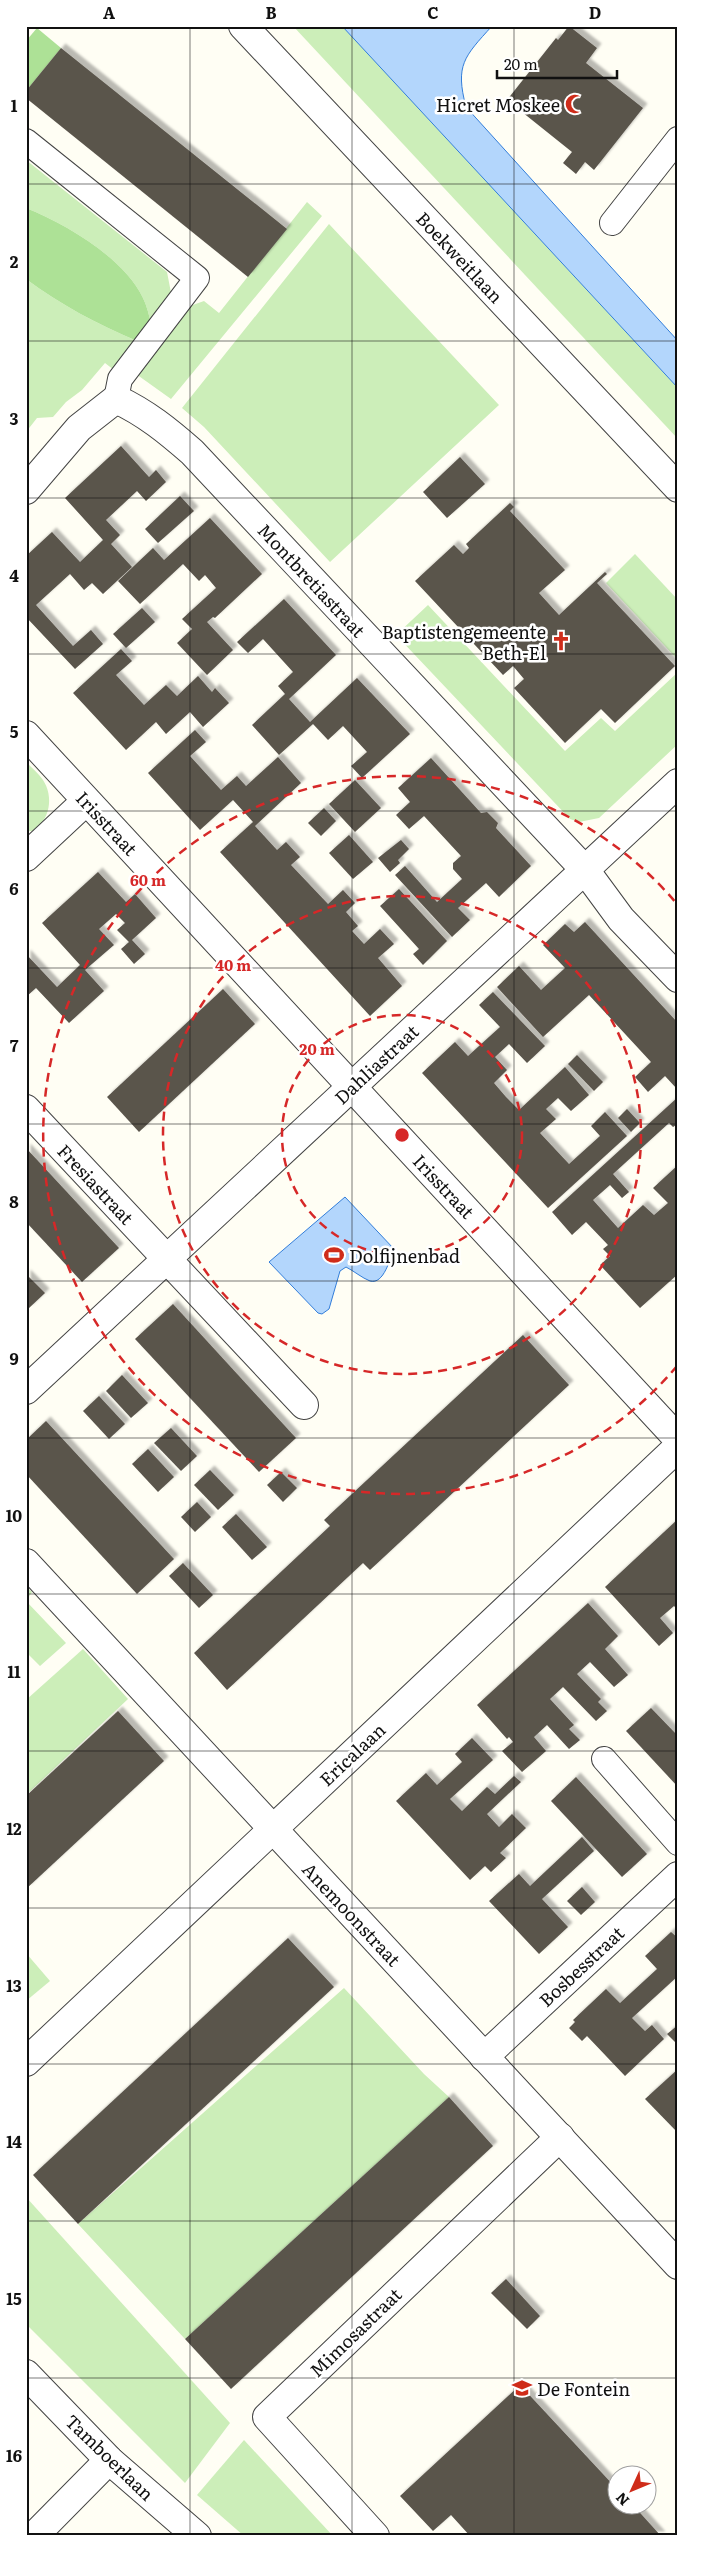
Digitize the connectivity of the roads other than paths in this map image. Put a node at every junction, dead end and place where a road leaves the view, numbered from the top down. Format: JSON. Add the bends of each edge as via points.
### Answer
{"nodes":[{"id":1,"x":243,"y":26,"type":"edge"},
{"id":2,"x":678,"y":139,"type":"edge"},
{"id":3,"x":26,"y":141,"type":"edge"},
{"id":4,"x":612,"y":223,"type":"dead end"},
{"id":5,"x":116,"y":399,"type":"junction"},
{"id":6,"x":678,"y":488,"type":"edge"},
{"id":7,"x":26,"y":490,"type":"edge"},
{"id":8,"x":26,"y":735,"type":"edge"},
{"id":9,"x":678,"y":783,"type":"edge"},
{"id":10,"x":86,"y":801,"type":"junction"},
{"id":11,"x":26,"y":857,"type":"edge"},
{"id":12,"x":585,"y":870,"type":"junction"},
{"id":13,"x":678,"y":978,"type":"edge"},
{"id":14,"x":352,"y":1086,"type":"junction"},
{"id":15,"x":26,"y":1109,"type":"edge"},
{"id":16,"x":166,"y":1259,"type":"junction"},
{"id":17,"x":26,"y":1390,"type":"edge"},
{"id":18,"x":304,"y":1405,"type":"dead end"},
{"id":19,"x":678,"y":1439,"type":"edge"},
{"id":20,"x":678,"y":1447,"type":"edge"},
{"id":21,"x":26,"y":1562,"type":"edge"},
{"id":22,"x":604,"y":1759,"type":"dead end"},
{"id":23,"x":273,"y":1828,"type":"junction"},
{"id":24,"x":678,"y":1843,"type":"edge"},
{"id":25,"x":678,"y":1876,"type":"edge"},
{"id":26,"x":484,"y":2057,"type":"junction"},
{"id":27,"x":26,"y":2062,"type":"edge"},
{"id":28,"x":560,"y":2137,"type":"junction"},
{"id":29,"x":678,"y":2265,"type":"edge"},
{"id":30,"x":26,"y":2374,"type":"edge"},
{"id":31,"x":109,"y":2460,"type":"junction"},
{"id":32,"x":34,"y":2536,"type":"edge"},
{"id":33,"x":197,"y":2536,"type":"edge"},
{"id":34,"x":375,"y":2536,"type":"edge"}],
"edges":[{"from":1,"to":6,"type":"street","name":"Boekweitlaan"},
{"from":2,"to":4,"type":"lane"},
{"from":3,"to":5,"type":"lane","via":[[197,278],[120,379]]},
{"from":5,"to":7,"type":"street","via":[[79,428]]},
{"from":5,"to":12,"type":"street","name":"Montbretiastraat","via":[[160,424],[192,452]]},
{"from":8,"to":10,"type":"street","name":"Irisstraat"},
{"from":9,"to":12,"type":"street","name":"Dahliastraat"},
{"from":10,"to":11,"type":"street"},
{"from":10,"to":14,"type":"street","name":"Irisstraat"},
{"from":12,"to":13,"type":"street","via":[[621,919]]},
{"from":12,"to":14,"type":"street","name":"Dahliastraat"},
{"from":14,"to":16,"type":"street","name":"Dahliastraat"},
{"from":14,"to":19,"type":"street","name":"Irisstraat"},
{"from":15,"to":16,"type":"street","name":"Fresiastraat"},
{"from":16,"to":17,"type":"street","name":"Dahliastraat"},
{"from":16,"to":18,"type":"street"},
{"from":20,"to":23,"type":"street","name":"Ericalaan"},
{"from":21,"to":23,"type":"street","name":"Anemoonstraat"},
{"from":22,"to":24,"type":"lane"},
{"from":23,"to":26,"type":"street","name":"Anemoonstraat"},
{"from":23,"to":27,"type":"street","name":"Ericalaan"},
{"from":25,"to":26,"type":"street","name":"Bosbesstraat"},
{"from":26,"to":28,"type":"street","name":"Anemoonstraat"},
{"from":28,"to":29,"type":"street","name":"Anemoonstraat"},
{"from":28,"to":34,"type":"street","name":"Mimosastraat","via":[[266,2417]]},
{"from":30,"to":31,"type":"street","name":"Tamboerlaan"},
{"from":31,"to":32,"type":"street"},
{"from":31,"to":33,"type":"street","name":"Tamboerlaan"}]}
